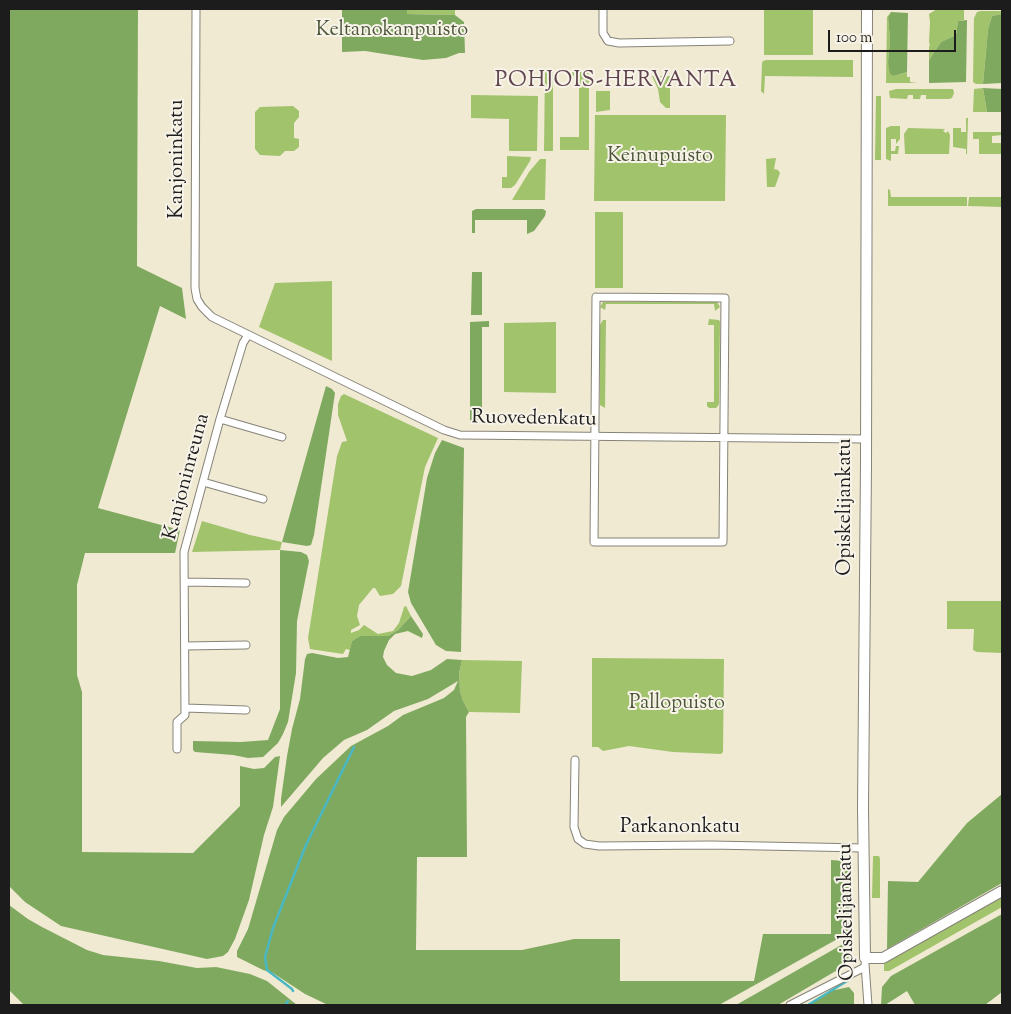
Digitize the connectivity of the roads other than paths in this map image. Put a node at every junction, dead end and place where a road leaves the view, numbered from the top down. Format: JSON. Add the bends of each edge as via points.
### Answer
{"nodes":[{"id":1,"x":196,"y":9,"type":"edge"},
{"id":2,"x":603,"y":9,"type":"edge"},
{"id":3,"x":867,"y":9,"type":"edge"},
{"id":4,"x":730,"y":41,"type":"dead end"},
{"id":5,"x":202,"y":307,"type":"joint"},
{"id":6,"x":248,"y":335,"type":"junction"},
{"id":7,"x":220,"y":419,"type":"junction"},
{"id":8,"x":282,"y":437,"type":"dead end"},
{"id":9,"x":595,"y":437,"type":"junction"},
{"id":10,"x":724,"y":437,"type":"junction"},
{"id":11,"x":866,"y":439,"type":"junction"},
{"id":12,"x":203,"y":482,"type":"junction"},
{"id":13,"x":263,"y":499,"type":"dead end"},
{"id":14,"x":185,"y":582,"type":"junction"},
{"id":15,"x":246,"y":583,"type":"dead end"},
{"id":16,"x":246,"y":645,"type":"dead end"},
{"id":17,"x":185,"y":646,"type":"junction"},
{"id":18,"x":186,"y":708,"type":"junction"},
{"id":19,"x":246,"y":710,"type":"dead end"},
{"id":20,"x":177,"y":749,"type":"dead end"},
{"id":21,"x":575,"y":760,"type":"dead end"},
{"id":22,"x":864,"y":848,"type":"junction"},
{"id":23,"x":1002,"y":892,"type":"edge"},
{"id":24,"x":865,"y":963,"type":"junction"},
{"id":25,"x":790,"y":1005,"type":"edge"},
{"id":26,"x":868,"y":1005,"type":"edge"}],
"edges":[{"from":1,"to":5,"type":"street","name":"Kanjoninkatu","via":[[195,288]]},
{"from":2,"to":4,"type":"street","via":[[603,33],[608,41]]},
{"from":3,"to":11,"type":"main road","name":"Opiskelijankatu"},
{"from":5,"to":6,"type":"street","name":"Ruovedenkatu"},
{"from":6,"to":7,"type":"street","name":"Kanjoninreuna"},
{"from":6,"to":9,"type":"street","name":"Ruovedenkatu","via":[[460,435]]},
{"from":7,"to":8,"type":"street"},
{"from":7,"to":12,"type":"street","name":"Kanjoninreuna"},
{"from":9,"to":10,"type":"street","name":"Ruovedenkatu"},
{"from":9,"to":10,"type":"street","via":[[594,542],[723,542]]},
{"from":9,"to":10,"type":"street","via":[[596,297],[605,297],[725,298]]},
{"from":10,"to":11,"type":"street","name":"Ruovedenkatu"},
{"from":11,"to":22,"type":"main road","name":"Opiskelijankatu"},
{"from":12,"to":13,"type":"street"},
{"from":12,"to":14,"type":"street","name":"Kanjoninreuna","via":[[186,546]]},
{"from":14,"to":15,"type":"street"},
{"from":14,"to":17,"type":"street","name":"Kanjoninreuna"},
{"from":16,"to":17,"type":"street"},
{"from":17,"to":18,"type":"street","name":"Kanjoninreuna"},
{"from":18,"to":19,"type":"street"},
{"from":18,"to":20,"type":"street","name":"Kanjoninreuna","via":[[186,715],[177,722]]},
{"from":21,"to":22,"type":"street","name":"Parkanonkatu","via":[[574,827],[578,839],[585,844]]},
{"from":22,"to":24,"type":"main road","name":"Opiskelijankatu"},
{"from":23,"to":24,"type":"main road","via":[[882,958]]},
{"from":24,"to":25,"type":"street"},
{"from":24,"to":26,"type":"street","name":"Opiskelijankatu"}]}
